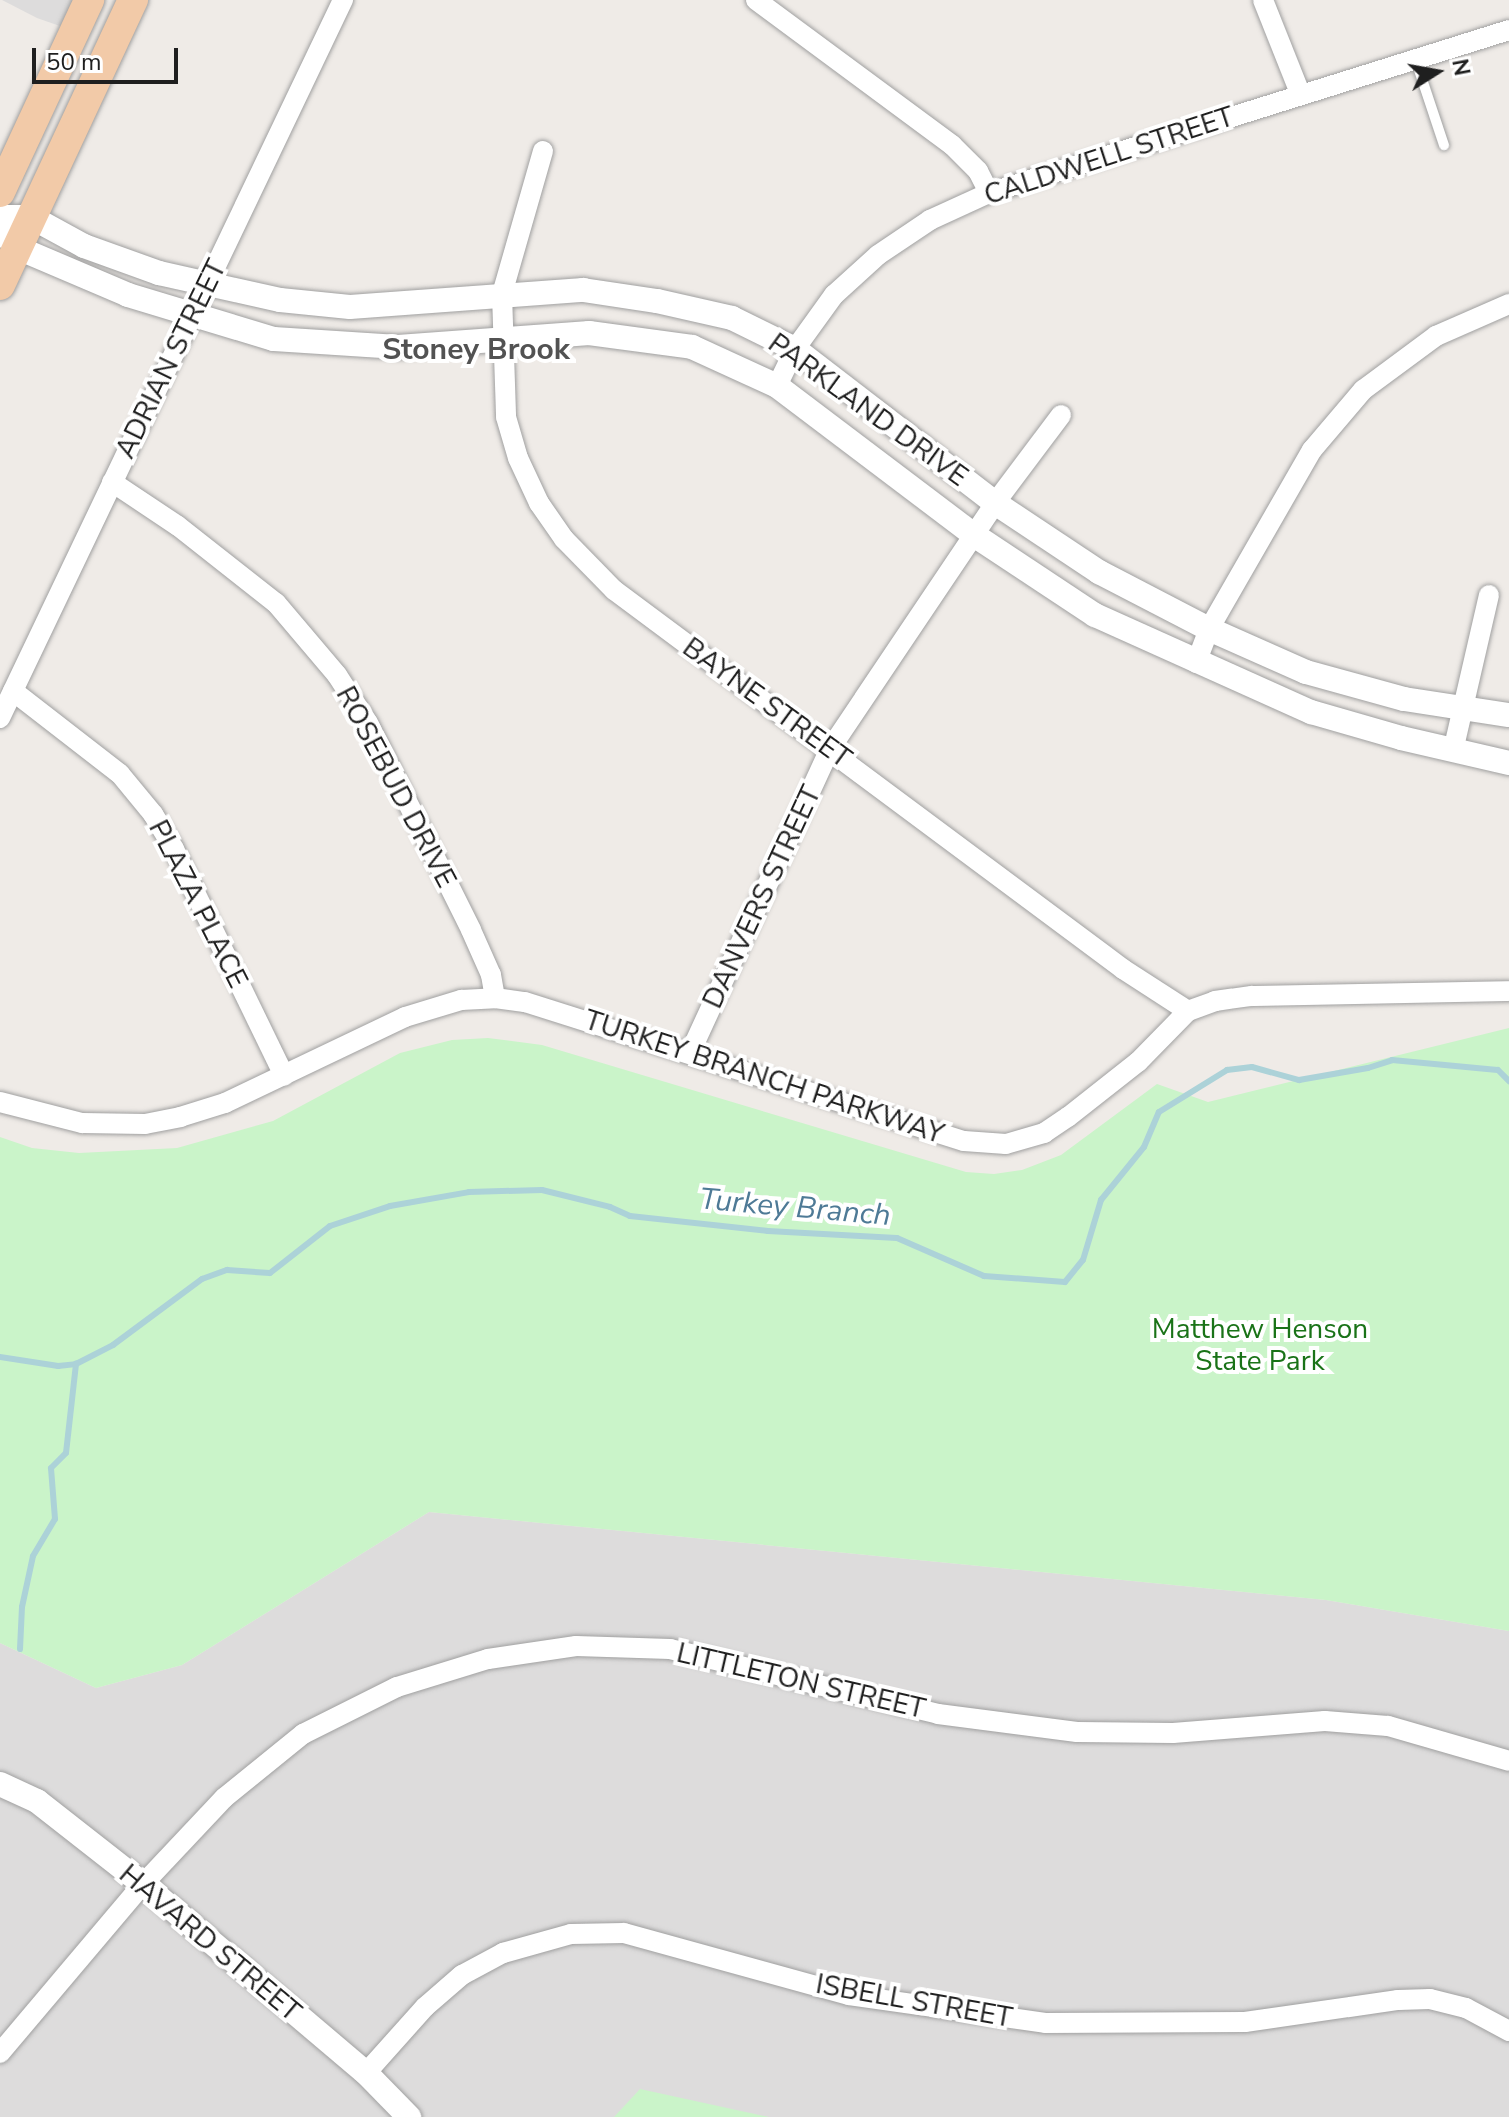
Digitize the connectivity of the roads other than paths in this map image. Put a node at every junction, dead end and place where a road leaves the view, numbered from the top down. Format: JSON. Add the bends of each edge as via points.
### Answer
{"nodes":[{"id":1,"x":89,"y":0,"type":"edge"},
{"id":2,"x":133,"y":0,"type":"edge"},
{"id":3,"x":343,"y":0,"type":"edge"},
{"id":4,"x":756,"y":0,"type":"edge"},
{"id":5,"x":1263,"y":0,"type":"edge"},
{"id":6,"x":1509,"y":30,"type":"edge"},
{"id":7,"x":1415,"y":58,"type":"junction"},
{"id":8,"x":1300,"y":93,"type":"junction"},
{"id":9,"x":1444,"y":145,"type":"dead end"},
{"id":10,"x":543,"y":151,"type":"dead end"},
{"id":11,"x":0,"y":192,"type":"edge"},
{"id":12,"x":989,"y":193,"type":"junction"},
{"id":13,"x":0,"y":217,"type":"edge"},
{"id":14,"x":31,"y":217,"type":"junction"},
{"id":15,"x":9,"y":239,"type":"edge"},
{"id":16,"x":208,"y":282,"type":"junction"},
{"id":17,"x":0,"y":285,"type":"edge"},
{"id":18,"x":502,"y":294,"type":"junction"},
{"id":19,"x":1509,"y":304,"type":"edge"},
{"id":20,"x":192,"y":317,"type":"junction"},
{"id":21,"x":503,"y":339,"type":"junction"},
{"id":22,"x":795,"y":349,"type":"junction"},
{"id":23,"x":777,"y":386,"type":"junction"},
{"id":24,"x":1061,"y":415,"type":"dead end"},
{"id":25,"x":112,"y":482,"type":"junction"},
{"id":26,"x":995,"y":503,"type":"junction"},
{"id":27,"x":974,"y":535,"type":"junction"},
{"id":28,"x":1489,"y":595,"type":"dead end"},
{"id":29,"x":1209,"y":629,"type":"junction"},
{"id":30,"x":1196,"y":663,"type":"junction"},
{"id":31,"x":13,"y":691,"type":"junction"},
{"id":32,"x":1464,"y":710,"type":"junction"},
{"id":33,"x":1509,"y":715,"type":"edge"},
{"id":34,"x":0,"y":718,"type":"edge"},
{"id":35,"x":830,"y":749,"type":"junction"},
{"id":36,"x":1453,"y":751,"type":"junction"},
{"id":37,"x":1509,"y":763,"type":"edge"},
{"id":38,"x":1509,"y":991,"type":"edge"},
{"id":39,"x":495,"y":998,"type":"junction"},
{"id":40,"x":1188,"y":1011,"type":"junction"},
{"id":41,"x":690,"y":1053,"type":"junction"},
{"id":42,"x":284,"y":1076,"type":"junction"},
{"id":43,"x":0,"y":1102,"type":"edge"},
{"id":44,"x":1509,"y":1761,"type":"edge"},
{"id":45,"x":0,"y":1784,"type":"edge"},
{"id":46,"x":143,"y":1884,"type":"junction"},
{"id":47,"x":1509,"y":2031,"type":"edge"},
{"id":48,"x":0,"y":2053,"type":"edge"},
{"id":49,"x":366,"y":2073,"type":"junction"},
{"id":50,"x":409,"y":2117,"type":"edge"}],
"edges":[{"from":1,"to":11,"type":"main road"},
{"from":2,"to":14,"type":"main road"},
{"from":3,"to":16,"type":"street","name":"ADRIAN STREET"},
{"from":4,"to":12,"type":"street","via":[[952,145],[978,171]]},
{"from":5,"to":8,"type":"street"},
{"from":6,"to":7,"type":"street","name":"CALDWELL STREET"},
{"from":7,"to":8,"type":"street","name":"CALDWELL STREET"},
{"from":7,"to":9,"type":"lane"},
{"from":8,"to":12,"type":"street","name":"CALDWELL STREET"},
{"from":10,"to":18,"type":"street","name":"BAYNE STREET"},
{"from":12,"to":22,"type":"street","name":"CALDWELL STREET","via":[[930,220],[878,255],[834,295]]},
{"from":13,"to":14,"type":"street","name":"PARKLAND DRIVE"},
{"from":14,"to":15,"type":"main road"},
{"from":14,"to":16,"type":"street","name":"PARKLAND DRIVE","via":[[84,246],[159,273]]},
{"from":15,"to":17,"type":"main road"},
{"from":15,"to":20,"type":"street","name":"PARKLAND DRIVE","via":[[128,295]]},
{"from":16,"to":18,"type":"street","name":"PARKLAND DRIVE","via":[[280,300],[350,307]]},
{"from":16,"to":20,"type":"street","name":"ADRIAN STREET"},
{"from":18,"to":21,"type":"street","name":"BAYNE STREET"},
{"from":18,"to":22,"type":"street","name":"PARKLAND DRIVE","via":[[583,290],[657,301],[732,318]]},
{"from":19,"to":29,"type":"street","via":[[1436,336],[1363,390],[1312,450]]},
{"from":20,"to":21,"type":"street","name":"PARKLAND DRIVE","via":[[274,339],[330,345],[398,347]]},
{"from":20,"to":25,"type":"street","name":"ADRIAN STREET"},
{"from":21,"to":23,"type":"street","name":"PARKLAND DRIVE","via":[[589,333],[692,347]]},
{"from":21,"to":35,"type":"street","name":"BAYNE STREET","via":[[506,417],[518,458],[564,539],[614,590]]},
{"from":22,"to":23,"type":"street","name":"CALDWELL STREET"},
{"from":22,"to":26,"type":"street","name":"PARKLAND DRIVE"},
{"from":23,"to":27,"type":"street","name":"PARKLAND DRIVE"},
{"from":24,"to":26,"type":"street","name":"DANVERS STREET"},
{"from":25,"to":31,"type":"street","name":"ADRIAN STREET"},
{"from":25,"to":39,"type":"street","name":"ROSEBUD DRIVE","via":[[276,603],[337,675],[368,723],[471,930]]},
{"from":26,"to":27,"type":"street","name":"DANVERS STREET"},
{"from":26,"to":29,"type":"street","name":"PARKLAND DRIVE","via":[[1099,572]]},
{"from":27,"to":30,"type":"street","name":"PARKLAND DRIVE","via":[[1095,615]]},
{"from":27,"to":35,"type":"street","name":"DANVERS STREET"},
{"from":28,"to":32,"type":"street"},
{"from":29,"to":30,"type":"street"},
{"from":29,"to":32,"type":"street","name":"PARKLAND DRIVE","via":[[1306,672]]},
{"from":30,"to":36,"type":"street","name":"PARKLAND DRIVE","via":[[1311,712]]},
{"from":31,"to":34,"type":"street","name":"ADRIAN STREET"},
{"from":31,"to":42,"type":"street","name":"PLAZA PLACE","via":[[120,774],[153,814]]},
{"from":32,"to":33,"type":"street","name":"PARKLAND DRIVE"},
{"from":32,"to":36,"type":"street"},
{"from":35,"to":40,"type":"street","name":"BAYNE STREET","via":[[1123,969]]},
{"from":35,"to":41,"type":"street","name":"DANVERS STREET"},
{"from":36,"to":37,"type":"street","name":"PARKLAND DRIVE"},
{"from":38,"to":40,"type":"street","name":"TURKEY BRANCH PARKWAY","via":[[1252,996]]},
{"from":39,"to":41,"type":"street","name":"TURKEY BRANCH PARKWAY","via":[[525,1002]]},
{"from":39,"to":42,"type":"street","name":"TURKEY BRANCH PARKWAY","via":[[461,1000],[405,1017]]},
{"from":40,"to":41,"type":"street","name":"TURKEY BRANCH PARKWAY","via":[[1138,1062],[1068,1117],[1044,1133],[1006,1144],[964,1141]]},
{"from":42,"to":43,"type":"street","name":"TURKEY BRANCH PARKWAY","via":[[225,1103],[145,1124],[82,1123]]},
{"from":44,"to":46,"type":"street","name":"LITTLETON STREET","via":[[1388,1726],[1325,1721],[1173,1733],[1077,1732],[938,1714],[670,1649],[576,1646],[488,1659],[397,1687],[303,1734],[224,1798]]},
{"from":45,"to":46,"type":"street","name":"HAVARD STREET","via":[[37,1801]]},
{"from":46,"to":48,"type":"street","name":"LITTLETON STREET"},
{"from":46,"to":49,"type":"street","name":"HAVARD STREET"},
{"from":47,"to":49,"type":"street","name":"ISBELL STREET","via":[[1466,2008],[1430,1999],[1245,2022],[1045,2023],[849,1995],[624,1933],[571,1934],[503,1953],[462,1975],[425,2007]]},
{"from":49,"to":50,"type":"street","name":"HAVARD STREET"}]}
